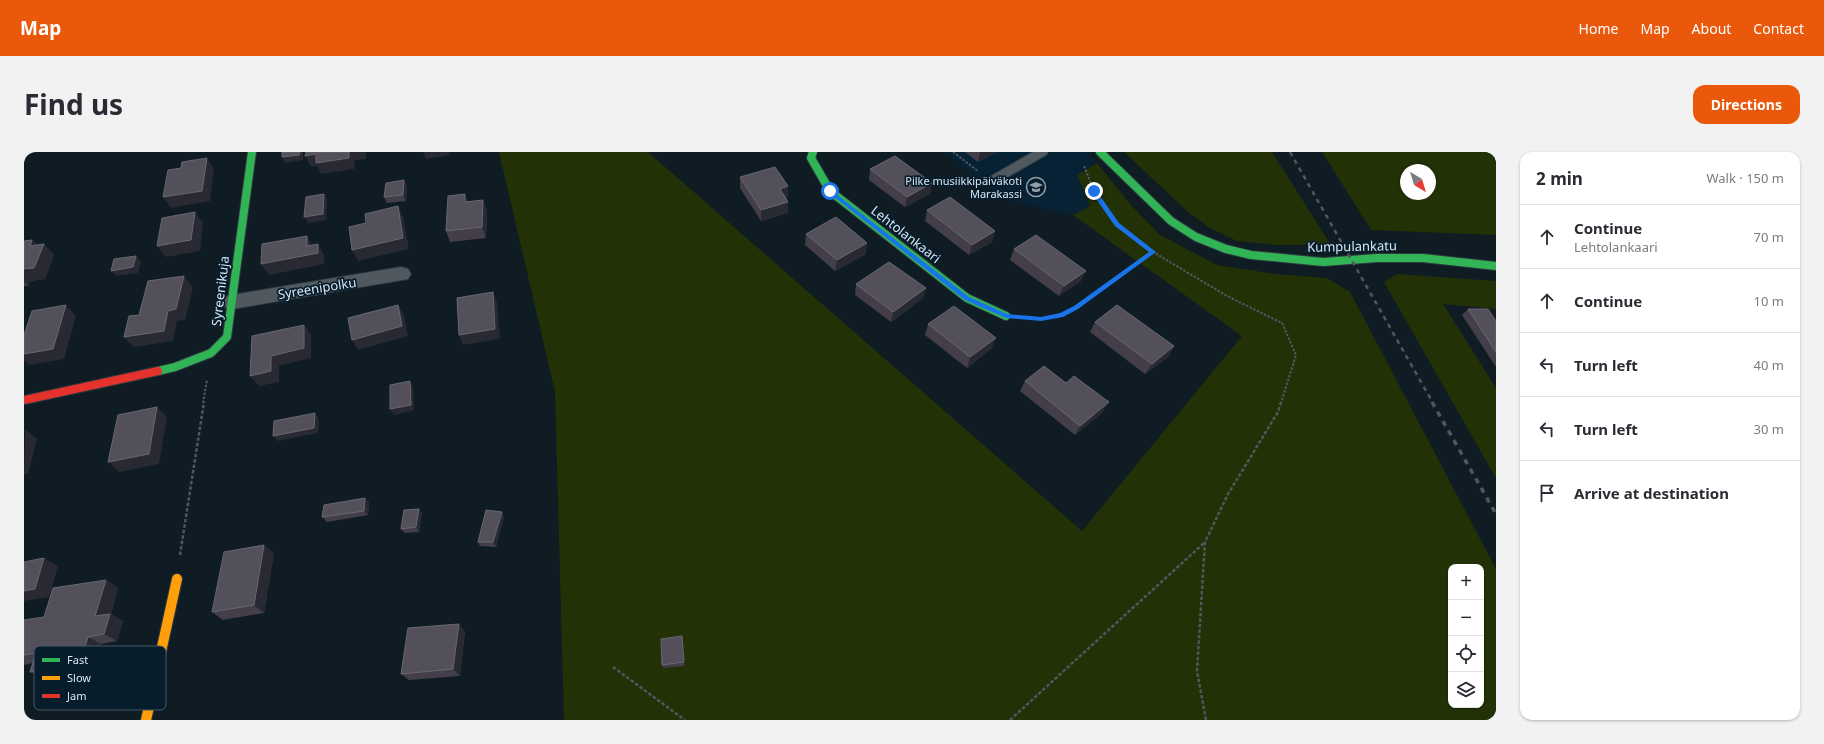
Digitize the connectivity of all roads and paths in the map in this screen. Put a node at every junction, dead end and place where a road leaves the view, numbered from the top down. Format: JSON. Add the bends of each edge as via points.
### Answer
{"nodes":[{"id":1,"x":252,"y":152,"type":"edge"},
{"id":2,"x":813,"y":152,"type":"edge"},
{"id":3,"x":953,"y":152,"type":"edge"},
{"id":4,"x":1042,"y":152,"type":"edge"},
{"id":5,"x":1100,"y":152,"type":"edge"},
{"id":6,"x":1083,"y":163,"type":"dead end"},
{"id":7,"x":995,"y":179,"type":"joint"},
{"id":8,"x":1153,"y":252,"type":"junction"},
{"id":9,"x":1496,"y":266,"type":"edge"},
{"id":10,"x":401,"y":274,"type":"dead end"},
{"id":11,"x":232,"y":302,"type":"junction"},
{"id":12,"x":1006,"y":316,"type":"joint"},
{"id":13,"x":211,"y":354,"type":"junction"},
{"id":14,"x":24,"y":400,"type":"edge"},
{"id":15,"x":1205,"y":542,"type":"junction"},
{"id":16,"x":177,"y":579,"type":"joint"},
{"id":17,"x":162,"y":646,"type":"edge"},
{"id":18,"x":613,"y":666,"type":"dead end"},
{"id":19,"x":148,"y":710,"type":"edge"},
{"id":20,"x":146,"y":720,"type":"edge"},
{"id":21,"x":685,"y":720,"type":"edge"},
{"id":22,"x":1010,"y":720,"type":"edge"},
{"id":23,"x":1206,"y":720,"type":"edge"}],
"edges":[{"from":1,"to":11,"type":"street","name":"Syreenikuja"},
{"from":2,"to":12,"type":"street","name":"Lehtolankaari","via":[[811,158],[830,191],[967,298]]},
{"from":3,"to":7,"type":"path","via":[[986,178]]},
{"from":4,"to":7,"type":"lane"},
{"from":5,"to":9,"type":"street","name":"Kumpulankatu","via":[[1171,221],[1196,237],[1226,249],[1251,255],[1323,262],[1423,258]]},
{"from":6,"to":8,"type":"path","via":[[1094,191],[1117,224]]},
{"from":8,"to":12,"type":"path","via":[[1061,315],[1041,319]]},
{"from":8,"to":15,"type":"path","via":[[1227,296],[1282,323],[1296,355],[1278,412],[1228,494]]},
{"from":10,"to":11,"type":"street","name":"Syreenipolku"},
{"from":11,"to":13,"type":"street","name":"Syreenikuja","via":[[227,337]]},
{"from":13,"to":14,"type":"street","name":"Syreenikuja","via":[[175,368]]},
{"from":13,"to":16,"type":"path"},
{"from":15,"to":22,"type":"path"},
{"from":15,"to":23,"type":"path","via":[[1197,672]]},
{"from":16,"to":17,"type":"street"},
{"from":18,"to":21,"type":"path"},
{"from":19,"to":20,"type":"street"}]}
